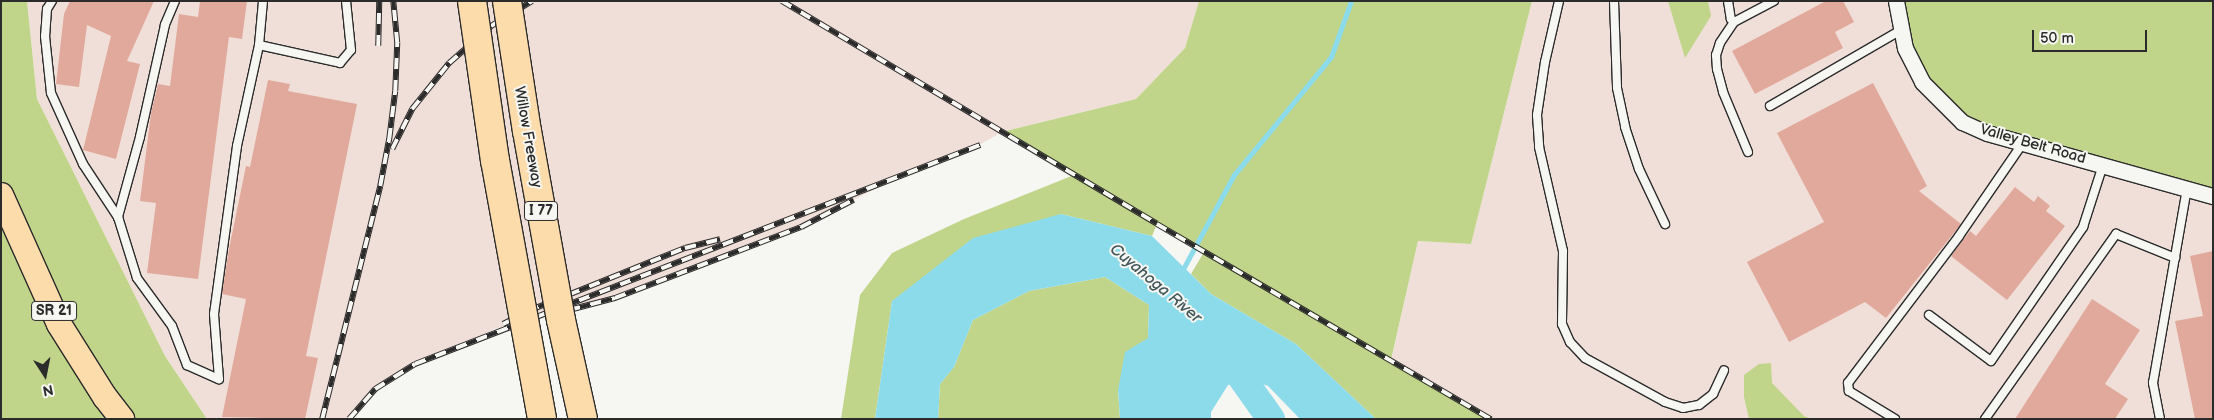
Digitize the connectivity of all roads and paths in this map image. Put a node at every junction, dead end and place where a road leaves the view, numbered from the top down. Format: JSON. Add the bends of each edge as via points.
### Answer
{"nodes":[{"id":1,"x":52,"y":1,"type":"edge"},
{"id":2,"x":175,"y":1,"type":"edge"},
{"id":3,"x":263,"y":1,"type":"edge"},
{"id":4,"x":346,"y":1,"type":"edge"},
{"id":5,"x":472,"y":1,"type":"edge"},
{"id":6,"x":507,"y":1,"type":"edge"},
{"id":7,"x":1559,"y":1,"type":"edge"},
{"id":8,"x":1614,"y":1,"type":"edge"},
{"id":9,"x":1728,"y":1,"type":"edge"},
{"id":10,"x":1774,"y":1,"type":"edge"},
{"id":11,"x":1896,"y":1,"type":"edge"},
{"id":12,"x":1734,"y":22,"type":"junction"},
{"id":13,"x":1902,"y":30,"type":"junction"},
{"id":14,"x":259,"y":45,"type":"junction"},
{"id":15,"x":1770,"y":106,"type":"dead end"},
{"id":16,"x":2023,"y":143,"type":"junction"},
{"id":17,"x":1748,"y":152,"type":"dead end"},
{"id":18,"x":2103,"y":165,"type":"junction"},
{"id":19,"x":2187,"y":188,"type":"junction"},
{"id":20,"x":1,"y":195,"type":"edge"},
{"id":21,"x":2213,"y":196,"type":"edge"},
{"id":22,"x":118,"y":217,"type":"junction"},
{"id":23,"x":1665,"y":224,"type":"dead end"},
{"id":24,"x":2175,"y":258,"type":"junction"},
{"id":25,"x":1929,"y":315,"type":"dead end"},
{"id":26,"x":1724,"y":370,"type":"dead end"},
{"id":27,"x":122,"y":419,"type":"edge"},
{"id":28,"x":542,"y":419,"type":"edge"},
{"id":29,"x":583,"y":419,"type":"edge"},
{"id":30,"x":1896,"y":419,"type":"edge"},
{"id":31,"x":1985,"y":419,"type":"edge"},
{"id":32,"x":2160,"y":419,"type":"edge"}],
"edges":[{"from":1,"to":22,"type":"lane","via":[[45,36],[50,93],[83,164]]},
{"from":2,"to":22,"type":"lane","via":[[165,25]]},
{"from":3,"to":14,"type":"lane"},
{"from":4,"to":14,"type":"lane","via":[[351,50],[340,63]]},
{"from":5,"to":28,"type":"highway","number":"I 77","bridge":true,"via":[[495,160]]},
{"from":6,"to":29,"type":"highway","name":"Willow Freeway","number":"I 77","bridge":true,"via":[[528,141]]},
{"from":7,"to":26,"type":"lane","via":[[1537,115],[1548,197],[1563,251],[1562,324],[1570,342],[1585,358],[1664,402],[1683,408],[1699,405],[1713,394]]},
{"from":8,"to":23,"type":"lane","via":[[1617,88],[1625,127],[1639,169]]},
{"from":9,"to":12,"type":"lane"},
{"from":10,"to":12,"type":"lane"},
{"from":11,"to":13,"type":"street","name":"Valley Belt Road"},
{"from":12,"to":17,"type":"lane","via":[[1720,42],[1716,55],[1717,69]]},
{"from":13,"to":15,"type":"lane"},
{"from":13,"to":16,"type":"street","name":"Valley Belt Road","via":[[1905,48],[1922,82],[1942,104],[1962,122]]},
{"from":14,"to":22,"type":"lane","via":[[237,146],[214,314],[218,379],[187,365],[172,326],[137,278]]},
{"from":16,"to":18,"type":"street","name":"Valley Belt Road"},
{"from":16,"to":30,"type":"lane","via":[[1959,236],[1848,382],[1849,391]]},
{"from":18,"to":19,"type":"street","name":"Valley Belt Road"},
{"from":18,"to":25,"type":"lane","via":[[2083,227],[1991,360]]},
{"from":19,"to":21,"type":"street","name":"Valley Belt Road"},
{"from":19,"to":24,"type":"lane"},
{"from":20,"to":27,"type":"main road","number":"SR 21","via":[[60,324]]},
{"from":24,"to":31,"type":"lane","via":[[2116,234]]},
{"from":24,"to":32,"type":"lane","via":[[2153,383]]}]}
